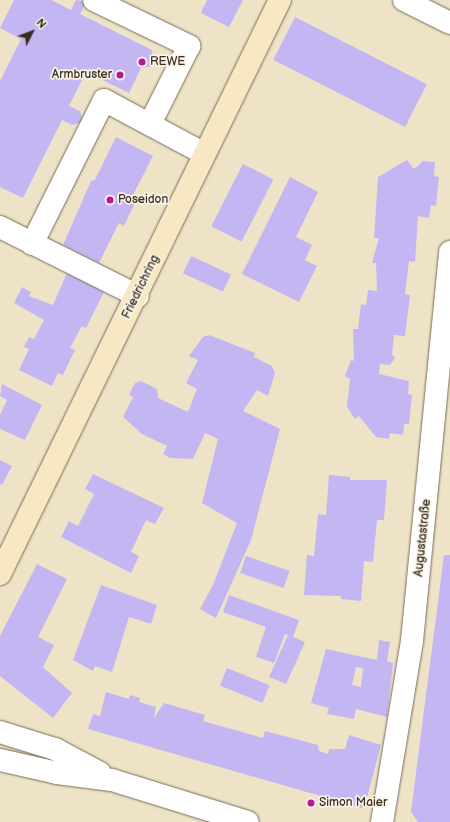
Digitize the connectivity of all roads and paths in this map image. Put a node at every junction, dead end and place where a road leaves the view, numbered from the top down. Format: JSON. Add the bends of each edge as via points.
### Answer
{"nodes":[{"id":1,"x":94,"y":0,"type":"edge"},
{"id":2,"x":280,"y":0,"type":"edge"},
{"id":3,"x":404,"y":0,"type":"edge"},
{"id":4,"x":450,"y":22,"type":"edge"},
{"id":5,"x":150,"y":124,"type":"junction"},
{"id":6,"x":203,"y":153,"type":"junction"},
{"id":7,"x":0,"y":227,"type":"edge"},
{"id":8,"x":32,"y":244,"type":"junction"},
{"id":9,"x":450,"y":252,"type":"edge"},
{"id":10,"x":138,"y":296,"type":"junction"},
{"id":11,"x":0,"y":574,"type":"edge"},
{"id":12,"x":0,"y":732,"type":"edge"},
{"id":13,"x":0,"y":760,"type":"edge"},
{"id":14,"x":112,"y":780,"type":"junction"},
{"id":15,"x":248,"y":822,"type":"edge"},
{"id":16,"x":382,"y":822,"type":"edge"}],
"edges":[{"from":1,"to":5,"type":"street","via":[[189,46]]},
{"from":2,"to":6,"type":"main road","name":"Friedrichring"},
{"from":3,"to":4,"type":"street"},
{"from":5,"to":6,"type":"street"},
{"from":5,"to":8,"type":"street","via":[[104,100]]},
{"from":6,"to":10,"type":"main road","name":"Friedrichring"},
{"from":7,"to":8,"type":"street"},
{"from":8,"to":10,"type":"street"},
{"from":9,"to":16,"type":"street","name":"Augustastraße","via":[[412,641]]},
{"from":10,"to":11,"type":"main road","name":"Friedrichring","via":[[63,441]]},
{"from":12,"to":14,"type":"street","via":[[55,749]]},
{"from":13,"to":14,"type":"street","via":[[57,773]]},
{"from":14,"to":15,"type":"street"}]}
